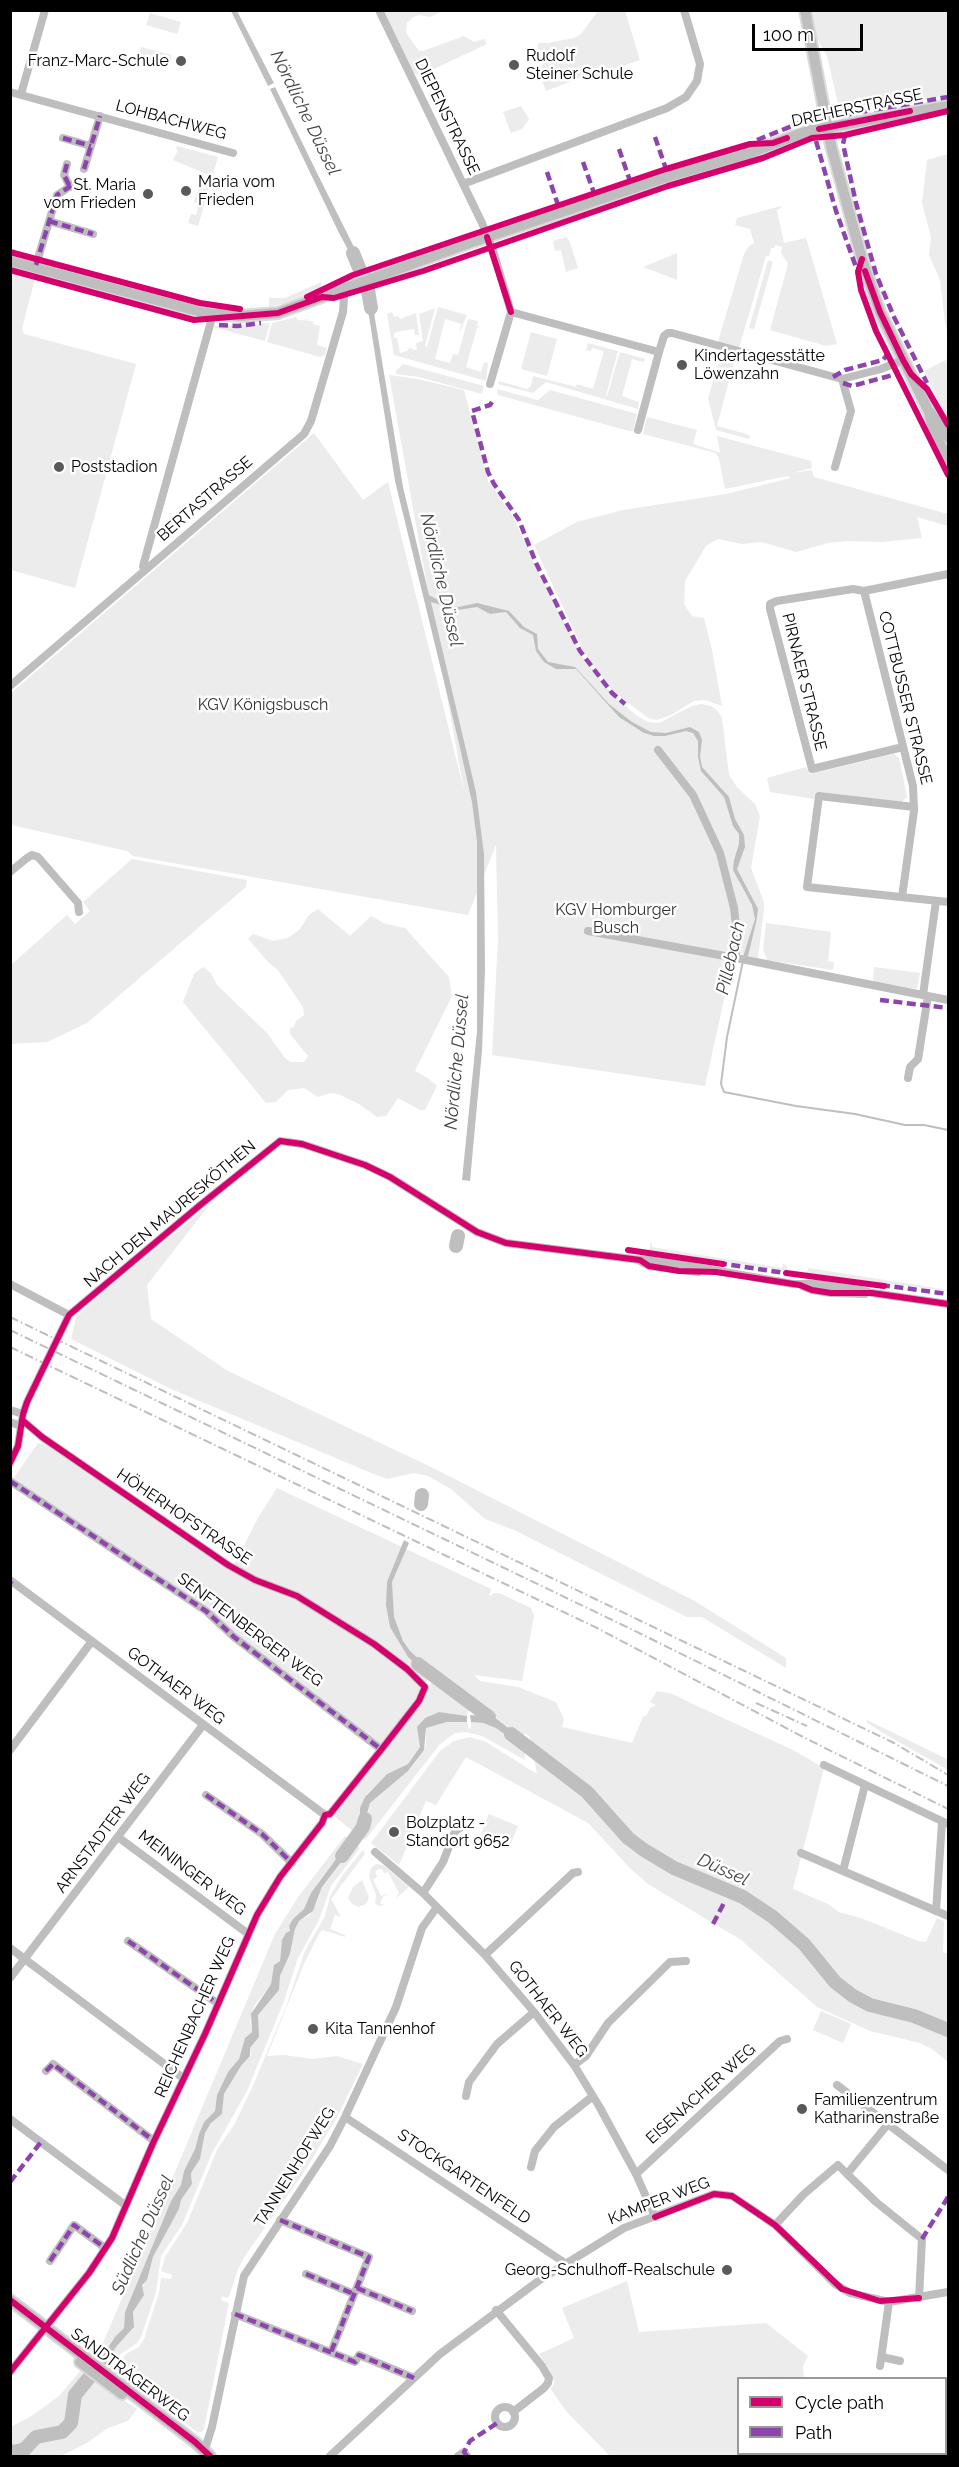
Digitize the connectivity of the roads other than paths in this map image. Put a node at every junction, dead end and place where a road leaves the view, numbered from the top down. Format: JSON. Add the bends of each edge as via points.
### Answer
{"nodes":[{"id":1,"x":45,"y":10,"type":"edge"},
{"id":2,"x":379,"y":10,"type":"edge"},
{"id":3,"x":684,"y":10,"type":"edge"},
{"id":4,"x":805,"y":10,"type":"edge"},
{"id":5,"x":10,"y":92,"type":"edge"},
{"id":6,"x":21,"y":94,"type":"junction"},
{"id":7,"x":948,"y":106,"type":"edge"},
{"id":8,"x":100,"y":116,"type":"junction"},
{"id":9,"x":828,"y":127,"type":"junction"},
{"id":10,"x":63,"y":138,"type":"dead end"},
{"id":11,"x":91,"y":146,"type":"junction"},
{"id":12,"x":233,"y":153,"type":"dead end"},
{"id":13,"x":67,"y":164,"type":"dead end"},
{"id":14,"x":84,"y":169,"type":"dead end"},
{"id":15,"x":80,"y":180,"type":"dead end"},
{"id":16,"x":463,"y":184,"type":"junction"},
{"id":17,"x":70,"y":187,"type":"junction"},
{"id":18,"x":49,"y":221,"type":"junction"},
{"id":19,"x":93,"y":234,"type":"dead end"},
{"id":20,"x":487,"y":237,"type":"junction"},
{"id":21,"x":10,"y":261,"type":"edge"},
{"id":22,"x":35,"y":268,"type":"junction"},
{"id":23,"x":342,"y":290,"type":"junction"},
{"id":24,"x":511,"y":312,"type":"junction"},
{"id":25,"x":213,"y":314,"type":"junction"},
{"id":26,"x":659,"y":352,"type":"junction"},
{"id":27,"x":903,"y":360,"type":"junction"},
{"id":28,"x":842,"y":379,"type":"junction"},
{"id":29,"x":490,"y":384,"type":"dead end"},
{"id":30,"x":929,"y":412,"type":"junction"},
{"id":31,"x":638,"y":430,"type":"dead end"},
{"id":32,"x":948,"y":437,"type":"edge"},
{"id":33,"x":948,"y":459,"type":"edge"},
{"id":34,"x":836,"y":467,"type":"dead end"},
{"id":35,"x":144,"y":570,"type":"junction"},
{"id":36,"x":948,"y":574,"type":"edge"},
{"id":37,"x":864,"y":591,"type":"junction"},
{"id":38,"x":10,"y":686,"type":"edge"},
{"id":39,"x":903,"y":747,"type":"junction"},
{"id":40,"x":658,"y":750,"type":"dead end"},
{"id":41,"x":914,"y":807,"type":"junction"},
{"id":42,"x":10,"y":872,"type":"edge"},
{"id":43,"x":902,"y":897,"type":"junction"},
{"id":44,"x":936,"y":902,"type":"junction"},
{"id":45,"x":948,"y":902,"type":"edge"},
{"id":46,"x":78,"y":912,"type":"dead end"},
{"id":47,"x":588,"y":931,"type":"dead end"},
{"id":48,"x":737,"y":958,"type":"junction"},
{"id":49,"x":926,"y":996,"type":"junction"},
{"id":50,"x":948,"y":1000,"type":"edge"},
{"id":51,"x":908,"y":1078,"type":"dead end"},
{"id":52,"x":10,"y":1284,"type":"edge"},
{"id":53,"x":948,"y":1304,"type":"edge"},
{"id":54,"x":69,"y":1315,"type":"junction"},
{"id":55,"x":10,"y":1410,"type":"edge"},
{"id":56,"x":22,"y":1420,"type":"junction"},
{"id":57,"x":10,"y":1422,"type":"edge"},
{"id":58,"x":10,"y":1463,"type":"edge"},
{"id":59,"x":10,"y":1481,"type":"edge"},
{"id":60,"x":11,"y":1581,"type":"edge"},
{"id":61,"x":92,"y":1641,"type":"junction"},
{"id":62,"x":425,"y":1687,"type":"joint"},
{"id":63,"x":203,"y":1725,"type":"junction"},
{"id":64,"x":378,"y":1747,"type":"dead end"},
{"id":65,"x":10,"y":1749,"type":"edge"},
{"id":66,"x":824,"y":1765,"type":"dead end"},
{"id":67,"x":865,"y":1785,"type":"junction"},
{"id":68,"x":206,"y":1795,"type":"dead end"},
{"id":69,"x":325,"y":1815,"type":"junction"},
{"id":70,"x":945,"y":1823,"type":"edge"},
{"id":71,"x":463,"y":1826,"type":"dead end"},
{"id":72,"x":118,"y":1837,"type":"junction"},
{"id":73,"x":375,"y":1852,"type":"dead end"},
{"id":74,"x":801,"y":1853,"type":"dead end"},
{"id":75,"x":292,"y":1863,"type":"junction"},
{"id":76,"x":843,"y":1871,"type":"junction"},
{"id":77,"x":578,"y":1872,"type":"dead end"},
{"id":78,"x":423,"y":1893,"type":"junction"},
{"id":79,"x":437,"y":1907,"type":"junction"},
{"id":80,"x":936,"y":1911,"type":"junction"},
{"id":81,"x":948,"y":1916,"type":"edge"},
{"id":82,"x":247,"y":1933,"type":"junction"},
{"id":83,"x":128,"y":1941,"type":"dead end"},
{"id":84,"x":10,"y":1947,"type":"edge"},
{"id":85,"x":485,"y":1955,"type":"junction"},
{"id":86,"x":25,"y":1958,"type":"junction"},
{"id":87,"x":686,"y":1961,"type":"dead end"},
{"id":88,"x":10,"y":1978,"type":"edge"},
{"id":89,"x":217,"y":2003,"type":"junction"},
{"id":90,"x":534,"y":2012,"type":"junction"},
{"id":91,"x":787,"y":2039,"type":"dead end"},
{"id":92,"x":574,"y":2065,"type":"junction"},
{"id":93,"x":46,"y":2071,"type":"dead end"},
{"id":94,"x":183,"y":2078,"type":"junction"},
{"id":95,"x":837,"y":2085,"type":"dead end"},
{"id":96,"x":466,"y":2096,"type":"dead end"},
{"id":97,"x":593,"y":2096,"type":"junction"},
{"id":98,"x":345,"y":2117,"type":"junction"},
{"id":99,"x":10,"y":2119,"type":"edge"},
{"id":100,"x":888,"y":2124,"type":"junction"},
{"id":101,"x":154,"y":2141,"type":"junction"},
{"id":102,"x":531,"y":2167,"type":"dead end"},
{"id":103,"x":948,"y":2170,"type":"edge"},
{"id":104,"x":636,"y":2174,"type":"junction"},
{"id":105,"x":847,"y":2174,"type":"junction"},
{"id":106,"x":125,"y":2205,"type":"junction"},
{"id":107,"x":655,"y":2217,"type":"junction"},
{"id":108,"x":280,"y":2220,"type":"junction"},
{"id":109,"x":775,"y":2225,"type":"junction"},
{"id":110,"x":105,"y":2248,"type":"junction"},
{"id":111,"x":50,"y":2261,"type":"dead end"},
{"id":112,"x":565,"y":2263,"type":"junction"},
{"id":113,"x":306,"y":2274,"type":"dead end"},
{"id":114,"x":356,"y":2291,"type":"junction"},
{"id":115,"x":948,"y":2292,"type":"edge"},
{"id":116,"x":919,"y":2298,"type":"junction"},
{"id":117,"x":10,"y":2300,"type":"edge"},
{"id":118,"x":889,"y":2302,"type":"junction"},
{"id":119,"x":10,"y":2310,"type":"edge"},
{"id":120,"x":496,"y":2310,"type":"junction"},
{"id":121,"x":412,"y":2311,"type":"dead end"},
{"id":122,"x":235,"y":2314,"type":"junction"},
{"id":123,"x":43,"y":2330,"type":"junction"},
{"id":124,"x":331,"y":2352,"type":"junction"},
{"id":125,"x":900,"y":2361,"type":"dead end"},
{"id":126,"x":10,"y":2372,"type":"edge"},
{"id":127,"x":414,"y":2378,"type":"junction"},
{"id":128,"x":513,"y":2412,"type":"dead end"},
{"id":129,"x":206,"y":2453,"type":"edge"},
{"id":130,"x":330,"y":2457,"type":"edge"},
{"id":131,"x":458,"y":2457,"type":"edge"},
{"id":132,"x":467,"y":2457,"type":"edge"}],
"edges":[{"from":1,"to":6,"type":"street"},
{"from":2,"to":16,"type":"street","name":"DIEPENSTRASSE"},
{"from":3,"to":16,"type":"street","via":[[700,64],[698,81],[686,97],[667,108]]},
{"from":4,"to":9,"type":"main road"},
{"from":5,"to":6,"type":"street","name":"LOHBACHWEG"},
{"from":6,"to":8,"type":"street","name":"LOHBACHWEG"},
{"from":7,"to":9,"type":"main road","name":"DREHERSTRASSE"},
{"from":8,"to":11,"type":"street","name":"LOHBACHWEG"},
{"from":8,"to":12,"type":"street","name":"LOHBACHWEG"},
{"from":9,"to":20,"type":"main road","name":"DREHERSTRASSE"},
{"from":9,"to":27,"type":"main road","via":[[864,268]]},
{"from":10,"to":11,"type":"street"},
{"from":11,"to":14,"type":"street","name":"LOHBACHWEG"},
{"from":13,"to":17,"type":"street","via":[[64,175]]},
{"from":15,"to":17,"type":"street"},
{"from":16,"to":20,"type":"street","name":"DIEPENSTRASSE"},
{"from":17,"to":18,"type":"street","via":[[57,195]]},
{"from":18,"to":19,"type":"street"},
{"from":18,"to":22,"type":"street"},
{"from":20,"to":23,"type":"main road","name":"DREHERSTRASSE"},
{"from":20,"to":24,"type":"street","name":"DIEPENSTRASSE"},
{"from":21,"to":22,"type":"main road","name":"DREHERSTRASSE"},
{"from":22,"to":25,"type":"main road","name":"DREHERSTRASSE"},
{"from":23,"to":25,"type":"main road","name":"DREHERSTRASSE","via":[[278,313]]},
{"from":23,"to":35,"type":"street","name":"BERTASTRASSE","via":[[342,318],[304,434]]},
{"from":24,"to":26,"type":"street"},
{"from":24,"to":29,"type":"street"},
{"from":25,"to":35,"type":"street"},
{"from":26,"to":28,"type":"street","via":[[664,336],[672,333]]},
{"from":26,"to":31,"type":"street"},
{"from":27,"to":28,"type":"street"},
{"from":27,"to":30,"type":"main road"},
{"from":28,"to":34,"type":"street","via":[[851,411]]},
{"from":30,"to":32,"type":"main road"},
{"from":30,"to":33,"type":"main road","via":[[933,430]]},
{"from":35,"to":38,"type":"street","name":"BERTASTRASSE"},
{"from":36,"to":37,"type":"street","name":"COTTBUSSER STRASSE"},
{"from":37,"to":39,"type":"street","name":"COTTBUSSER STRASSE"},
{"from":37,"to":39,"type":"street","name":"PIRNAER STRASSE","via":[[853,589],[777,601],[770,603],[770,609],[812,769]]},
{"from":39,"to":41,"type":"street","name":"COTTBUSSER STRASSE"},
{"from":40,"to":48,"type":"street","via":[[693,795],[720,853],[734,908]]},
{"from":41,"to":43,"type":"street","name":"COTTBUSSER STRASSE"},
{"from":41,"to":43,"type":"street","via":[[819,796],[814,821],[807,887]]},
{"from":42,"to":46,"type":"street","via":[[32,855],[38,857],[78,903]]},
{"from":43,"to":44,"type":"street"},
{"from":44,"to":45,"type":"street"},
{"from":44,"to":49,"type":"street"},
{"from":47,"to":48,"type":"street"},
{"from":48,"to":49,"type":"street"},
{"from":49,"to":50,"type":"street"},
{"from":49,"to":51,"type":"street","via":[[918,1059],[910,1067]]},
{"from":52,"to":54,"type":"street"},
{"from":53,"to":54,"type":"street","name":"NACH DEN MAURESKÖTHEN","via":[[855,1288],[800,1285],[650,1259],[506,1243],[477,1232],[365,1165],[286,1140],[274,1144]]},
{"from":54,"to":56,"type":"street","name":"NACH DEN MAURESKÖTHEN"},
{"from":55,"to":56,"type":"street","name":"HÖHERHOFSTRASSE"},
{"from":56,"to":57,"type":"street","name":"HÖHERHOFSTRASSE"},
{"from":56,"to":58,"type":"street","name":"NACH DEN MAURESKÖTHEN","via":[[18,1446]]},
{"from":56,"to":62,"type":"street","name":"HÖHERHOFSTRASSE","via":[[228,1565],[297,1596],[374,1644]]},
{"from":59,"to":64,"type":"street","name":"SENFTENBERGER WEG","via":[[206,1611],[234,1637]]},
{"from":60,"to":61,"type":"street","name":"GOTHAER WEG"},
{"from":61,"to":63,"type":"street","name":"GOTHAER WEG"},
{"from":61,"to":65,"type":"street"},
{"from":62,"to":69,"type":"street","name":"REICHENBACHER WEG","via":[[419,1701],[381,1750],[330,1814]]},
{"from":63,"to":69,"type":"street","name":"GOTHAER WEG"},
{"from":63,"to":72,"type":"street","name":"ARNSTADTER WEG"},
{"from":66,"to":67,"type":"street"},
{"from":67,"to":70,"type":"street"},
{"from":67,"to":76,"type":"street"},
{"from":68,"to":75,"type":"street","via":[[262,1834]]},
{"from":69,"to":75,"type":"street","name":"REICHENBACHER WEG"},
{"from":70,"to":80,"type":"street"},
{"from":71,"to":78,"type":"street","via":[[455,1831],[443,1862]]},
{"from":72,"to":82,"type":"street","name":"MEININGER WEG"},
{"from":72,"to":86,"type":"street","name":"ARNSTADTER WEG"},
{"from":73,"to":78,"type":"street","name":"GOTHAER WEG"},
{"from":74,"to":76,"type":"street"},
{"from":75,"to":82,"type":"street","name":"REICHENBACHER WEG"},
{"from":76,"to":80,"type":"street"},
{"from":77,"to":85,"type":"street"},
{"from":78,"to":79,"type":"street","name":"GOTHAER WEG"},
{"from":79,"to":85,"type":"street","name":"GOTHAER WEG"},
{"from":79,"to":98,"type":"street","name":"TANNENHOFWEG","via":[[422,1929],[396,2007]]},
{"from":80,"to":81,"type":"street"},
{"from":82,"to":89,"type":"street","name":"REICHENBACHER WEG"},
{"from":83,"to":89,"type":"street","name":"REICHENBACHER WEG"},
{"from":84,"to":86,"type":"street"},
{"from":85,"to":90,"type":"street","name":"GOTHAER WEG"},
{"from":86,"to":88,"type":"street","name":"ARNSTADTER WEG"},
{"from":86,"to":94,"type":"street"},
{"from":87,"to":92,"type":"street","via":[[670,1962],[608,2023],[586,2056]]},
{"from":89,"to":94,"type":"street","name":"REICHENBACHER WEG"},
{"from":90,"to":92,"type":"street","name":"GOTHAER WEG"},
{"from":90,"to":96,"type":"street","via":[[497,2044],[469,2082]]},
{"from":91,"to":104,"type":"street","name":"EISENACHER WEG","via":[[780,2041]]},
{"from":92,"to":97,"type":"street","name":"GOTHAER WEG"},
{"from":93,"to":101,"type":"street","via":[[53,2064]]},
{"from":94,"to":101,"type":"street","name":"REICHENBACHER WEG"},
{"from":95,"to":100,"type":"street"},
{"from":97,"to":102,"type":"street","via":[[554,2127],[535,2151]]},
{"from":97,"to":104,"type":"street","name":"GOTHAER WEG"},
{"from":98,"to":108,"type":"street","name":"TANNENHOFWEG"},
{"from":98,"to":112,"type":"street","name":"STOCKGARTENFELD"},
{"from":99,"to":106,"type":"street"},
{"from":100,"to":103,"type":"street"},
{"from":100,"to":105,"type":"street"},
{"from":101,"to":106,"type":"street","name":"REICHENBACHER WEG"},
{"from":104,"to":107,"type":"street","name":"GOTHAER WEG"},
{"from":105,"to":109,"type":"street","via":[[838,2165]]},
{"from":105,"to":116,"type":"street","via":[[922,2238]]},
{"from":106,"to":110,"type":"street","name":"REICHENBACHER WEG"},
{"from":107,"to":109,"type":"street","name":"KAMPER WEG","via":[[719,2193],[739,2200]]},
{"from":107,"to":112,"type":"street","name":"KAMPER WEG","via":[[618,2231]]},
{"from":108,"to":114,"type":"street","via":[[369,2257]]},
{"from":108,"to":122,"type":"street","name":"TANNENHOFWEG","via":[[243,2276]]},
{"from":109,"to":118,"type":"street","name":"KAMPER WEG","via":[[842,2289]]},
{"from":110,"to":111,"type":"street","via":[[74,2226]]},
{"from":110,"to":123,"type":"street","name":"REICHENBACHER WEG"},
{"from":112,"to":120,"type":"street","name":"KAMPER WEG"},
{"from":113,"to":114,"type":"street"},
{"from":114,"to":121,"type":"street"},
{"from":114,"to":124,"type":"street"},
{"from":115,"to":116,"type":"street","name":"KAMPER WEG"},
{"from":116,"to":118,"type":"street","name":"KAMPER WEG"},
{"from":117,"to":123,"type":"main road","name":"SANDTRÄGERWEG"},
{"from":118,"to":125,"type":"street","via":[[881,2361]]},
{"from":119,"to":123,"type":"main road","name":"SANDTRÄGERWEG"},
{"from":120,"to":127,"type":"street","name":"KAMPER WEG"},
{"from":120,"to":128,"type":"street","via":[[549,2378],[544,2388]]},
{"from":122,"to":124,"type":"street"},
{"from":122,"to":129,"type":"street","name":"TANNENHOFWEG"},
{"from":123,"to":126,"type":"street","name":"REICHENBACHER WEG"},
{"from":123,"to":129,"type":"main road","name":"SANDTRÄGERWEG","via":[[187,2443]]},
{"from":124,"to":127,"type":"street","via":[[356,2362],[359,2355]]},
{"from":127,"to":130,"type":"street","name":"KAMPER WEG"},
{"from":131,"to":132,"type":"street","via":[[464,2452]]}]}
